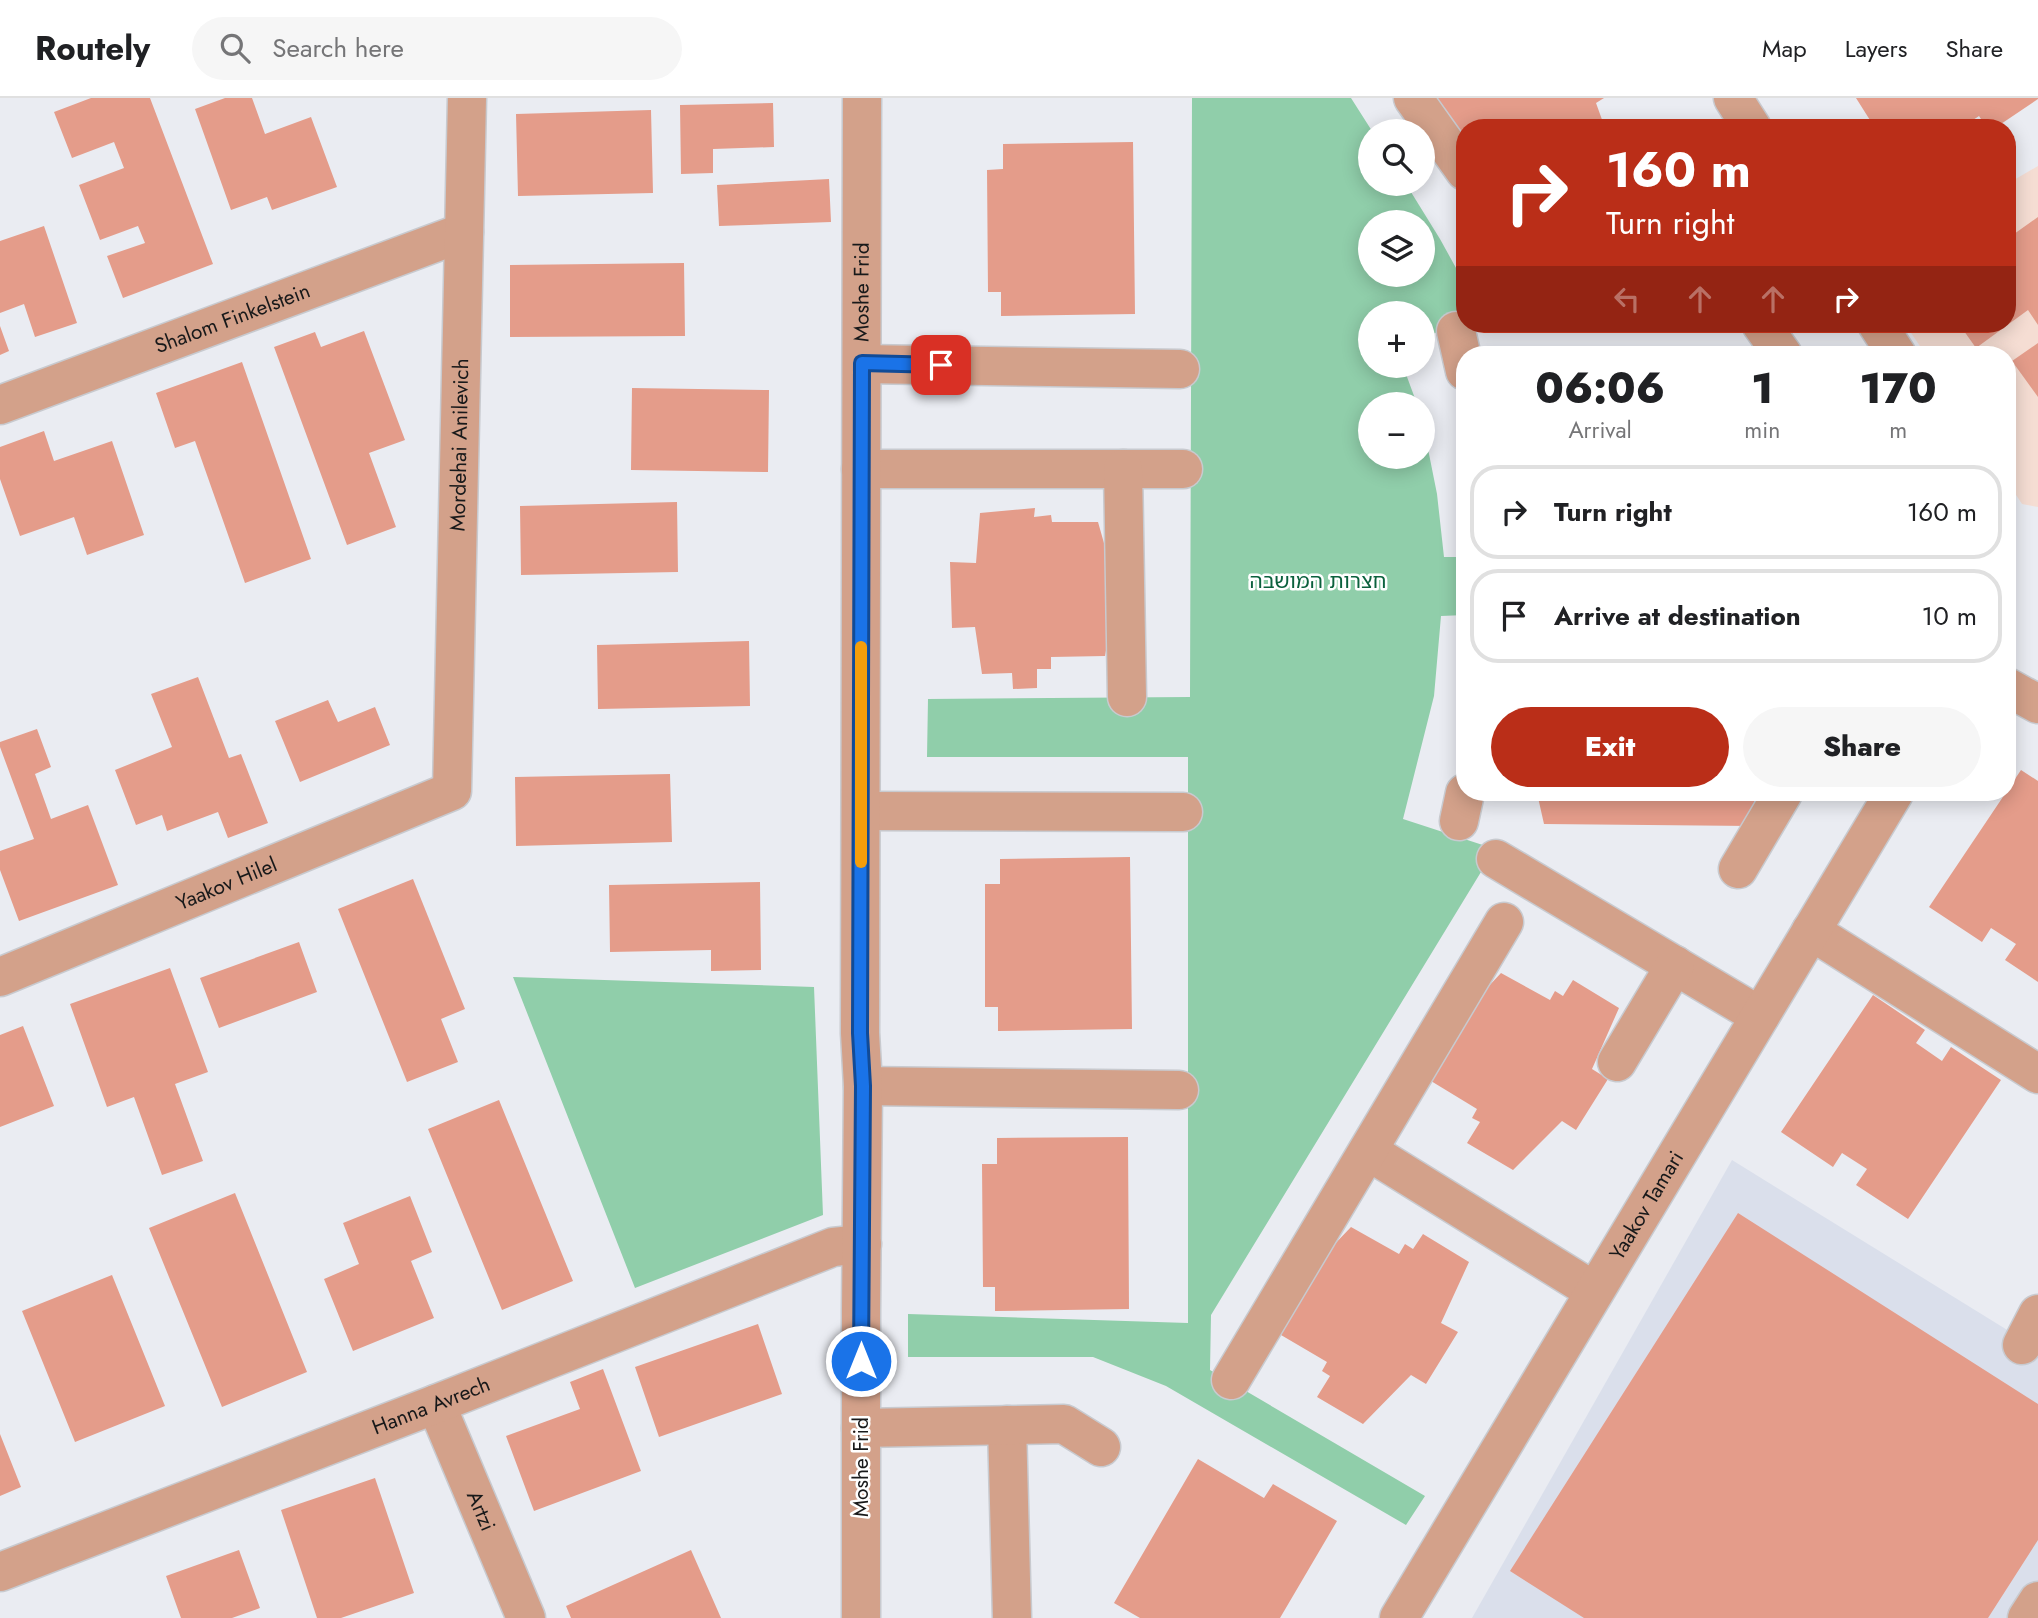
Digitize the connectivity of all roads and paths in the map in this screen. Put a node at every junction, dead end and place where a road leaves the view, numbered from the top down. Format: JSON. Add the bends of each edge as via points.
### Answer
{"nodes":[{"id":1,"x":467,"y":98,"type":"edge"},
{"id":2,"x":862,"y":98,"type":"edge"},
{"id":3,"x":1413,"y":98,"type":"edge"},
{"id":4,"x":1733,"y":98,"type":"edge"},
{"id":5,"x":1746,"y":119,"type":"edge"},
{"id":6,"x":1456,"y":158,"type":"edge"},
{"id":7,"x":464,"y":232,"type":"junction"},
{"id":8,"x":862,"y":363,"type":"junction"},
{"id":9,"x":1180,"y":369,"type":"dead end"},
{"id":10,"x":0,"y":405,"type":"edge"},
{"id":11,"x":861,"y":469,"type":"junction"},
{"id":12,"x":1123,"y":469,"type":"junction"},
{"id":13,"x":1184,"y":469,"type":"dead end"},
{"id":14,"x":2016,"y":692,"type":"edge"},
{"id":15,"x":1127,"y":697,"type":"dead end"},
{"id":16,"x":2038,"y":704,"type":"edge"},
{"id":17,"x":452,"y":791,"type":"joint"},
{"id":18,"x":1778,"y":801,"type":"edge"},
{"id":19,"x":1889,"y":801,"type":"edge"},
{"id":20,"x":861,"y":811,"type":"junction"},
{"id":21,"x":1183,"y":811,"type":"dead end"},
{"id":22,"x":1496,"y":859,"type":"dead end"},
{"id":23,"x":1738,"y":869,"type":"dead end"},
{"id":24,"x":1504,"y":922,"type":"dead end"},
{"id":25,"x":1811,"y":931,"type":"junction"},
{"id":26,"x":1675,"y":965,"type":"junction"},
{"id":27,"x":0,"y":977,"type":"edge"},
{"id":28,"x":1760,"y":1016,"type":"junction"},
{"id":29,"x":1617,"y":1062,"type":"dead end"},
{"id":30,"x":2038,"y":1074,"type":"edge"},
{"id":31,"x":863,"y":1086,"type":"junction"},
{"id":32,"x":1179,"y":1090,"type":"dead end"},
{"id":33,"x":1368,"y":1151,"type":"junction"},
{"id":34,"x":862,"y":1244,"type":"junction"},
{"id":35,"x":1594,"y":1291,"type":"junction"},
{"id":36,"x":1231,"y":1380,"type":"dead end"},
{"id":37,"x":436,"y":1404,"type":"junction"},
{"id":38,"x":1007,"y":1425,"type":"junction"},
{"id":39,"x":860,"y":1428,"type":"junction"},
{"id":40,"x":1101,"y":1447,"type":"dead end"},
{"id":41,"x":0,"y":1572,"type":"edge"},
{"id":42,"x":2038,"y":1601,"type":"edge"},
{"id":43,"x":526,"y":1618,"type":"edge"},
{"id":44,"x":861,"y":1618,"type":"edge"},
{"id":45,"x":1012,"y":1618,"type":"edge"},
{"id":46,"x":1399,"y":1618,"type":"edge"},
{"id":47,"x":2027,"y":1618,"type":"edge"}],
"edges":[{"from":1,"to":7,"type":"street","name":"Mordehai Anilevich"},
{"from":2,"to":8,"type":"street","name":"Moshe Frid"},
{"from":3,"to":6,"type":"street"},
{"from":4,"to":5,"type":"street"},
{"from":7,"to":10,"type":"street","name":"Shalom Finkelstein"},
{"from":7,"to":17,"type":"street","name":"Mordehai Anilevich"},
{"from":8,"to":9,"type":"street"},
{"from":8,"to":11,"type":"street","name":"Moshe Frid"},
{"from":11,"to":12,"type":"street"},
{"from":11,"to":20,"type":"street","name":"Moshe Frid"},
{"from":12,"to":13,"type":"street"},
{"from":12,"to":15,"type":"street"},
{"from":14,"to":16,"type":"street"},
{"from":17,"to":27,"type":"street","name":"Yaakov Hilel"},
{"from":18,"to":23,"type":"street"},
{"from":19,"to":25,"type":"street","name":"Yaakov Tamari"},
{"from":20,"to":21,"type":"street"},
{"from":20,"to":31,"type":"street","name":"Moshe Frid"},
{"from":22,"to":26,"type":"street"},
{"from":24,"to":33,"type":"street"},
{"from":25,"to":28,"type":"street","name":"Yaakov Tamari"},
{"from":25,"to":30,"type":"street"},
{"from":26,"to":28,"type":"street"},
{"from":26,"to":29,"type":"street"},
{"from":28,"to":35,"type":"street","name":"Yaakov Tamari"},
{"from":31,"to":32,"type":"street"},
{"from":31,"to":34,"type":"street","name":"Moshe Frid"},
{"from":33,"to":35,"type":"street"},
{"from":33,"to":36,"type":"street"},
{"from":34,"to":37,"type":"street","name":"Hanna Avrech","via":[[833,1247]]},
{"from":34,"to":39,"type":"street","name":"Moshe Frid"},
{"from":35,"to":46,"type":"street","name":"Yaakov Tamari"},
{"from":37,"to":41,"type":"street","name":"Hanna Avrech"},
{"from":37,"to":43,"type":"street","name":"Artzi"},
{"from":38,"to":39,"type":"street"},
{"from":38,"to":40,"type":"street","via":[[1064,1424]]},
{"from":38,"to":45,"type":"street"},
{"from":39,"to":44,"type":"street","name":"Moshe Frid"},
{"from":42,"to":47,"type":"street"}]}
